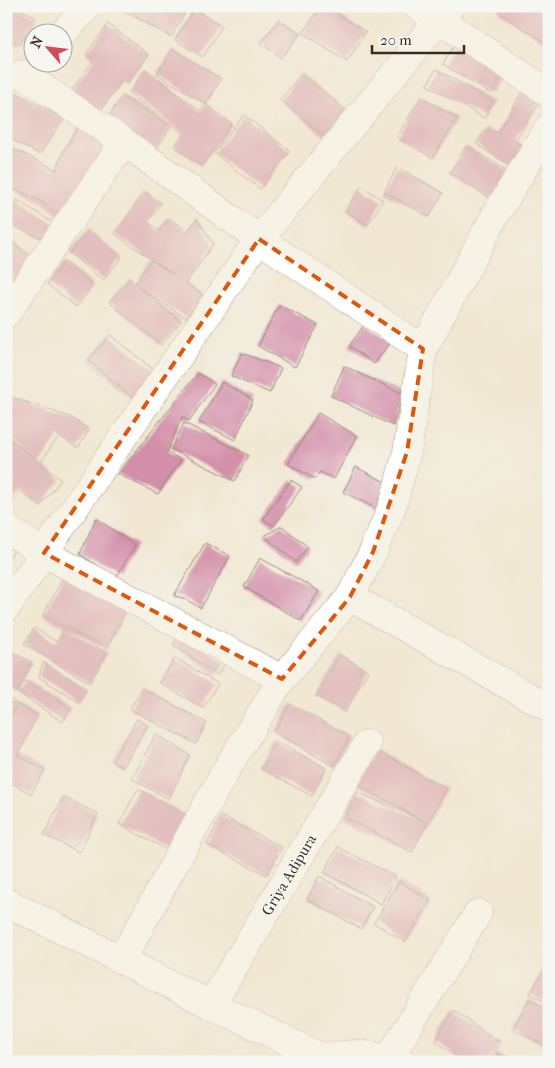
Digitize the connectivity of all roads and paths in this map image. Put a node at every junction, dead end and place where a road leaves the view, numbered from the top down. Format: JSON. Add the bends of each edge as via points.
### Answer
{"nodes":[{"id":1,"x":88,"y":6,"type":"edge"},
{"id":2,"x":435,"y":11,"type":"edge"},
{"id":3,"x":72,"y":23,"type":"edge"},
{"id":4,"x":21,"y":70,"type":"edge"},
{"id":5,"x":549,"y":93,"type":"edge"},
{"id":6,"x":549,"y":127,"type":"edge"},
{"id":7,"x":124,"y":142,"type":"junction"},
{"id":8,"x":259,"y":239,"type":"junction"},
{"id":9,"x":6,"y":314,"type":"edge"},
{"id":10,"x":423,"y":349,"type":"junction"},
{"id":11,"x":6,"y":528,"type":"edge"},
{"id":12,"x":44,"y":553,"type":"junction"},
{"id":13,"x":350,"y":597,"type":"junction"},
{"id":14,"x":6,"y":608,"type":"edge"},
{"id":15,"x":282,"y":679,"type":"junction"},
{"id":16,"x":549,"y":708,"type":"edge"},
{"id":17,"x":367,"y":744,"type":"dead end"},
{"id":18,"x":6,"y":902,"type":"edge"},
{"id":19,"x":478,"y":913,"type":"dead end"},
{"id":20,"x":122,"y":959,"type":"junction"},
{"id":21,"x":211,"y":1005,"type":"junction"},
{"id":22,"x":320,"y":1059,"type":"edge"},
{"id":23,"x":396,"y":1060,"type":"edge"}],
"edges":[{"from":1,"to":3,"type":"street"},
{"from":2,"to":5,"type":"street"},
{"from":2,"to":8,"type":"street"},
{"from":4,"to":7,"type":"street"},
{"from":6,"to":10,"type":"street","via":[[496,214]]},
{"from":7,"to":8,"type":"street"},
{"from":7,"to":9,"type":"street"},
{"from":8,"to":10,"type":"street"},
{"from":8,"to":12,"type":"street"},
{"from":10,"to":13,"type":"street","via":[[408,452],[373,552]]},
{"from":11,"to":12,"type":"street"},
{"from":12,"to":14,"type":"street"},
{"from":12,"to":15,"type":"street"},
{"from":13,"to":15,"type":"street"},
{"from":13,"to":16,"type":"street"},
{"from":15,"to":20,"type":"street","via":[[229,765]]},
{"from":17,"to":21,"type":"street","name":"Griya Adipura"},
{"from":18,"to":20,"type":"street"},
{"from":19,"to":23,"type":"street"},
{"from":20,"to":21,"type":"street"},
{"from":21,"to":22,"type":"street"},
{"from":22,"to":23,"type":"street","via":[[356,1054]]}]}
